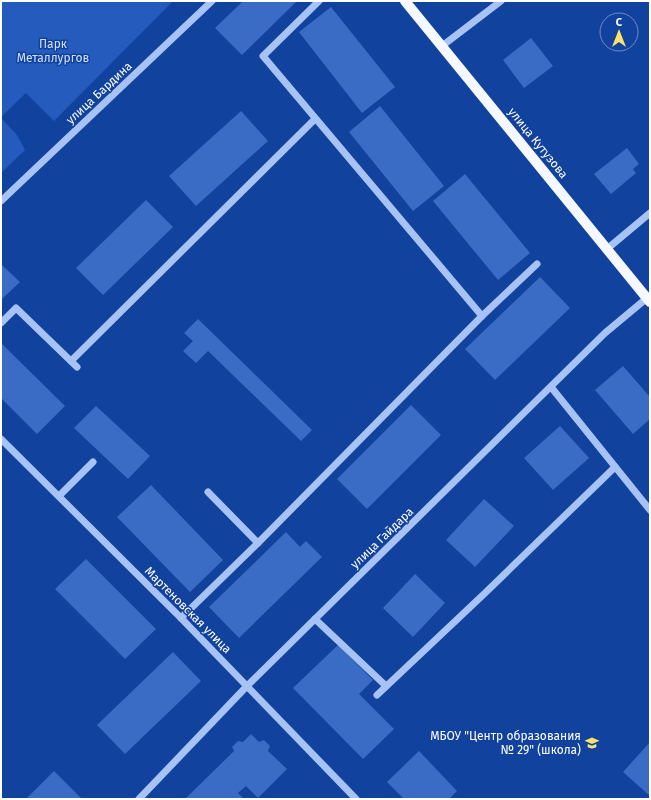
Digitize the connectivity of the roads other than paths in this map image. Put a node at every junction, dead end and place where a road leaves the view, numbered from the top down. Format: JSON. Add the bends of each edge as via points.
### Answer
{"nodes":[{"id":1,"x":212,"y":1,"type":"edge"},
{"id":2,"x":319,"y":1,"type":"edge"},
{"id":3,"x":405,"y":1,"type":"edge"},
{"id":4,"x":501,"y":1,"type":"edge"},
{"id":5,"x":442,"y":46,"type":"junction"},
{"id":6,"x":315,"y":119,"type":"junction"},
{"id":7,"x":1,"y":201,"type":"edge"},
{"id":8,"x":650,"y":213,"type":"edge"},
{"id":9,"x":607,"y":249,"type":"junction"},
{"id":10,"x":537,"y":264,"type":"dead end"},
{"id":11,"x":648,"y":300,"type":"edge"},
{"id":12,"x":482,"y":316,"type":"junction"},
{"id":13,"x":1,"y":323,"type":"edge"},
{"id":14,"x":71,"y":361,"type":"junction"},
{"id":15,"x":77,"y":367,"type":"dead end"},
{"id":16,"x":551,"y":386,"type":"junction"},
{"id":17,"x":1,"y":439,"type":"edge"},
{"id":18,"x":93,"y":462,"type":"dead end"},
{"id":19,"x":615,"y":467,"type":"junction"},
{"id":20,"x":208,"y":492,"type":"dead end"},
{"id":21,"x":59,"y":496,"type":"junction"},
{"id":22,"x":650,"y":510,"type":"edge"},
{"id":23,"x":258,"y":543,"type":"junction"},
{"id":24,"x":181,"y":618,"type":"junction"},
{"id":25,"x":315,"y":619,"type":"junction"},
{"id":26,"x":247,"y":686,"type":"junction"},
{"id":27,"x":386,"y":686,"type":"junction"},
{"id":28,"x":377,"y":695,"type":"dead end"},
{"id":29,"x":138,"y":799,"type":"edge"},
{"id":30,"x":356,"y":799,"type":"edge"}],
"edges":[{"from":1,"to":7,"type":"street","name":"улица Бардина"},
{"from":2,"to":6,"type":"street","via":[[263,56]]},
{"from":3,"to":5,"type":"main road","name":"улица Кутузова"},
{"from":4,"to":5,"type":"street"},
{"from":5,"to":9,"type":"main road","name":"улица Кутузова"},
{"from":6,"to":12,"type":"street"},
{"from":6,"to":14,"type":"street"},
{"from":8,"to":9,"type":"street"},
{"from":9,"to":11,"type":"main road","name":"улица Кутузова"},
{"from":10,"to":12,"type":"street"},
{"from":11,"to":16,"type":"street","name":"улица Гайдара","via":[[605,333]]},
{"from":12,"to":23,"type":"street"},
{"from":13,"to":14,"type":"street","via":[[16,308]]},
{"from":14,"to":15,"type":"street"},
{"from":16,"to":19,"type":"street"},
{"from":16,"to":25,"type":"street","name":"улица Гайдара"},
{"from":17,"to":21,"type":"street","name":"Мартеновская улица"},
{"from":18,"to":21,"type":"street"},
{"from":19,"to":22,"type":"street"},
{"from":19,"to":27,"type":"street"},
{"from":20,"to":23,"type":"street"},
{"from":21,"to":24,"type":"street","name":"Мартеновская улица"},
{"from":23,"to":24,"type":"street"},
{"from":24,"to":26,"type":"street","name":"Мартеновская улица"},
{"from":25,"to":26,"type":"street","name":"улица Гайдара"},
{"from":25,"to":27,"type":"street"},
{"from":26,"to":29,"type":"street","name":"улица Гайдара"},
{"from":26,"to":30,"type":"street","name":"Мартеновская улица"},
{"from":27,"to":28,"type":"street"}]}
